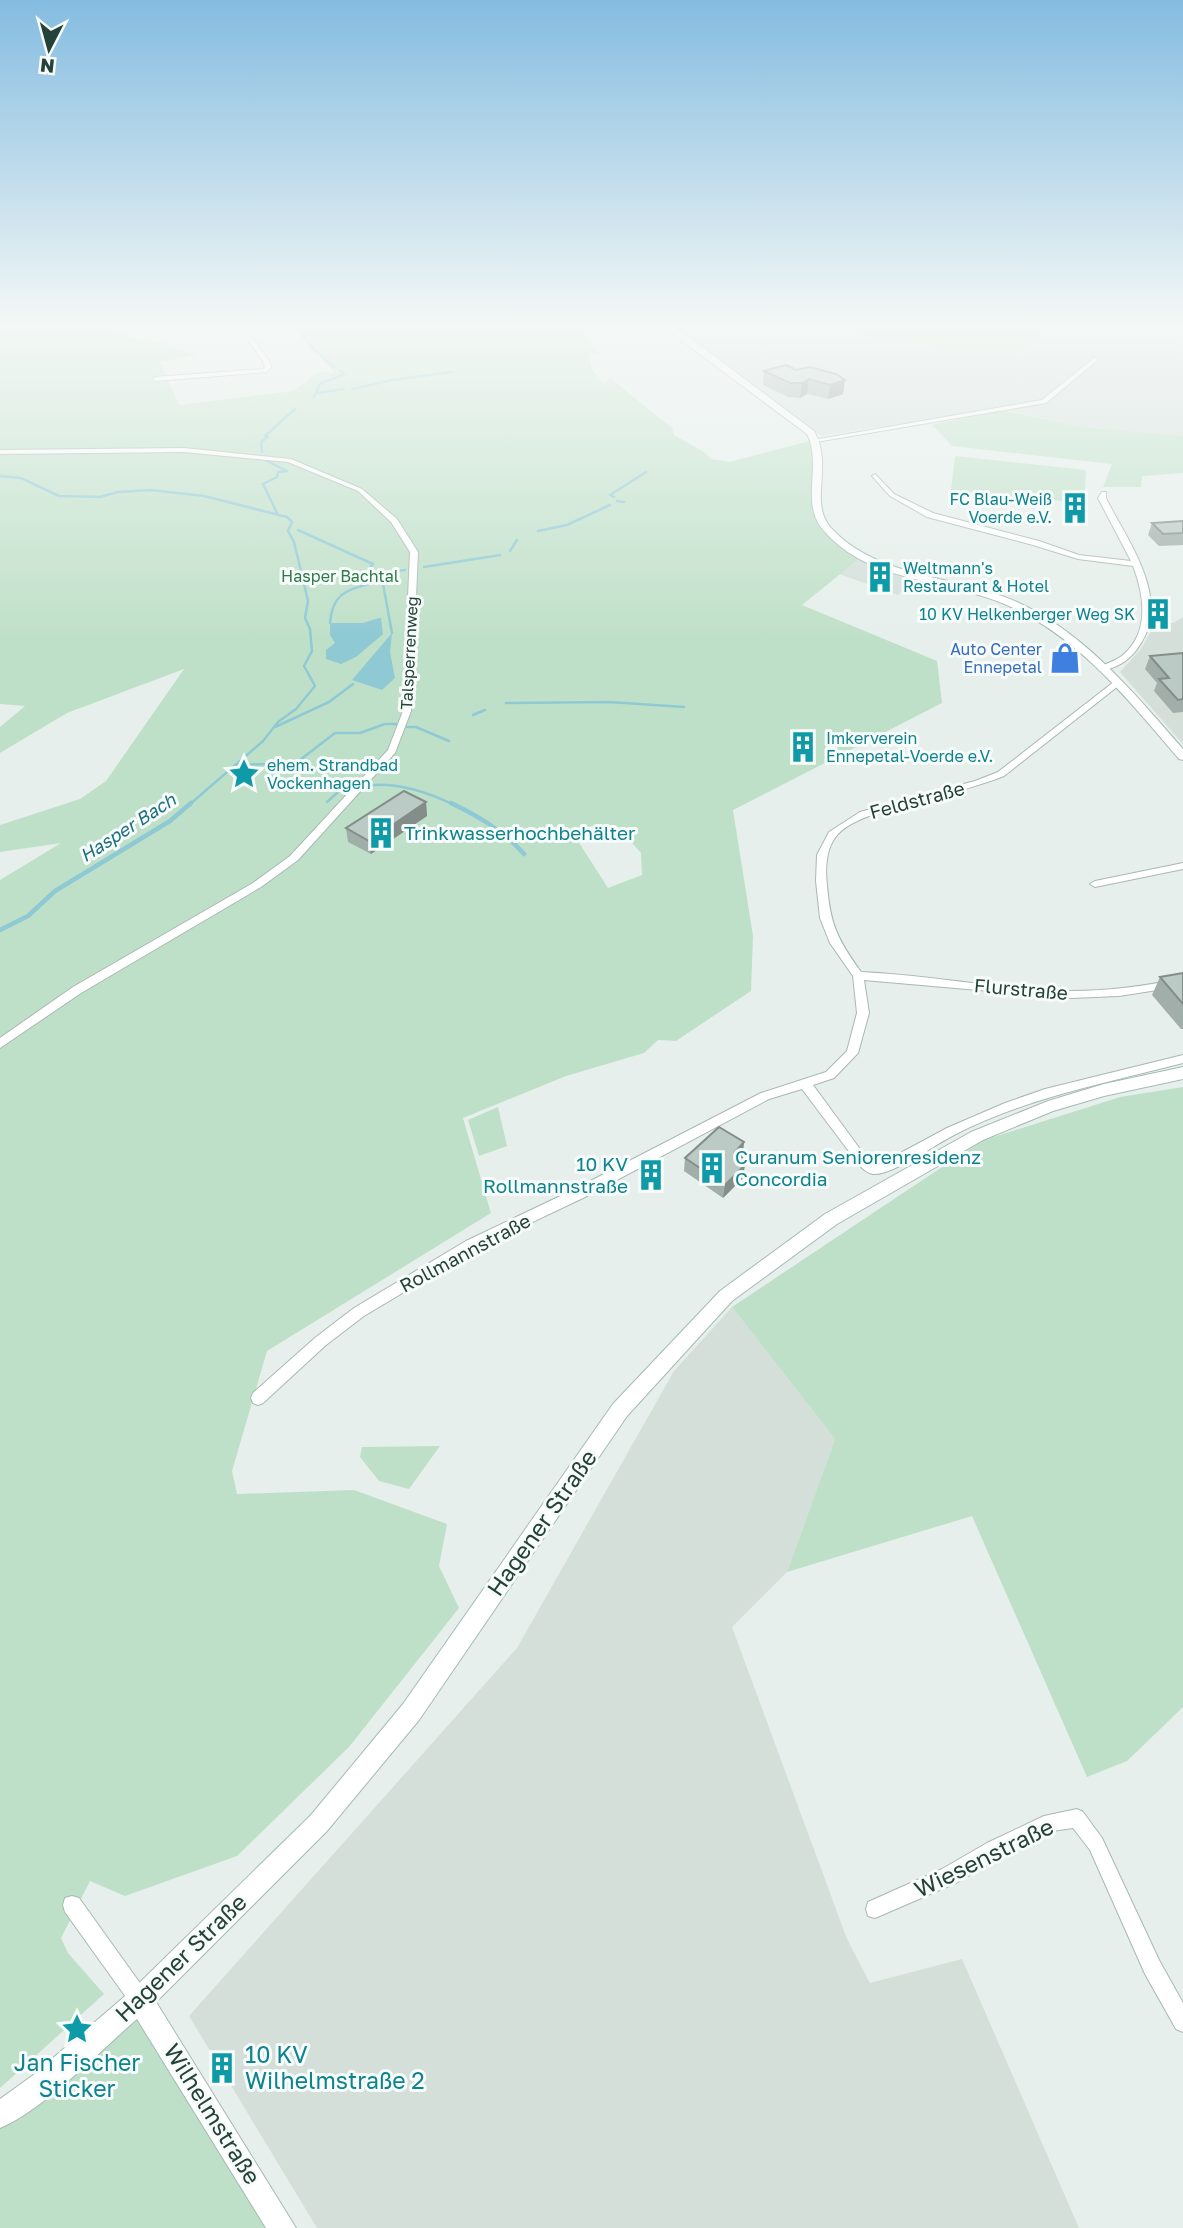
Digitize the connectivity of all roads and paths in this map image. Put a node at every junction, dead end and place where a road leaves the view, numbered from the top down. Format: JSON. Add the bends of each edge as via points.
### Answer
{"nodes":[{"id":1,"x":804,"y":429,"type":"edge"},
{"id":2,"x":882,"y":429,"type":"edge"},
{"id":3,"x":816,"y":440,"type":"junction"},
{"id":4,"x":0,"y":452,"type":"edge"},
{"id":5,"x":875,"y":476,"type":"dead end"},
{"id":6,"x":1104,"y":493,"type":"dead end"},
{"id":7,"x":1135,"y":564,"type":"junction"},
{"id":8,"x":1103,"y":668,"type":"junction"},
{"id":9,"x":1118,"y":683,"type":"junction"},
{"id":10,"x":1183,"y":756,"type":"edge"},
{"id":11,"x":1183,"y":866,"type":"edge"},
{"id":12,"x":1095,"y":884,"type":"dead end"},
{"id":13,"x":859,"y":976,"type":"junction"},
{"id":14,"x":1183,"y":982,"type":"edge"},
{"id":15,"x":0,"y":1044,"type":"edge"},
{"id":16,"x":1183,"y":1059,"type":"edge"},
{"id":17,"x":1183,"y":1073,"type":"edge"},
{"id":18,"x":806,"y":1085,"type":"junction"},
{"id":19,"x":258,"y":1398,"type":"dead end"},
{"id":20,"x":72,"y":1905,"type":"dead end"},
{"id":21,"x":875,"y":1909,"type":"dead end"},
{"id":22,"x":140,"y":2000,"type":"junction"},
{"id":23,"x":1183,"y":2022,"type":"edge"},
{"id":24,"x":0,"y":2115,"type":"edge"},
{"id":25,"x":282,"y":2228,"type":"edge"}],
"edges":[{"from":1,"to":3,"type":"main road"},
{"from":2,"to":3,"type":"street"},
{"from":3,"to":8,"type":"main road","via":[[821,457],[816,503],[820,519],[833,535],[897,571],[1010,603],[1056,628]]},
{"from":4,"to":15,"type":"street","name":"Talsperrenweg","via":[[184,450],[289,460],[360,490],[394,521],[414,552],[407,711],[392,751],[294,858],[257,885],[77,990]]},
{"from":5,"to":7,"type":"street","via":[[892,495],[930,515],[1078,557]]},
{"from":6,"to":7,"type":"street","via":[[1102,498]]},
{"from":7,"to":8,"type":"street","via":[[1147,599],[1147,625],[1133,651],[1119,664]]},
{"from":8,"to":9,"type":"main road"},
{"from":9,"to":10,"type":"main road"},
{"from":9,"to":13,"type":"street","name":"Feldstraße","via":[[996,776],[872,811],[834,832],[822,855],[825,918],[835,943]]},
{"from":11,"to":12,"type":"street"},
{"from":13,"to":14,"type":"street","name":"Flurstraße","via":[[1057,994],[1112,993]]},
{"from":13,"to":18,"type":"street","name":"Feldstraße","via":[[863,1013],[852,1053],[831,1075]]},
{"from":16,"to":18,"type":"street","via":[[1009,1106],[882,1169],[864,1163]]},
{"from":17,"to":22,"type":"main road","name":"Hagener Straße","via":[[1104,1090],[977,1136],[831,1219],[726,1296],[620,1410],[411,1712],[303,1840]]},
{"from":18,"to":19,"type":"street","name":"Rollmannstraße","via":[[765,1096],[471,1245],[359,1312]]},
{"from":20,"to":22,"type":"street"},
{"from":21,"to":23,"type":"street","name":"Wiesenstraße","via":[[1050,1822],[1077,1818],[1096,1844],[1152,1967]]},
{"from":22,"to":24,"type":"main road","name":"Hagener Straße"},
{"from":22,"to":25,"type":"main road","name":"Wilhelmstraße"}]}
